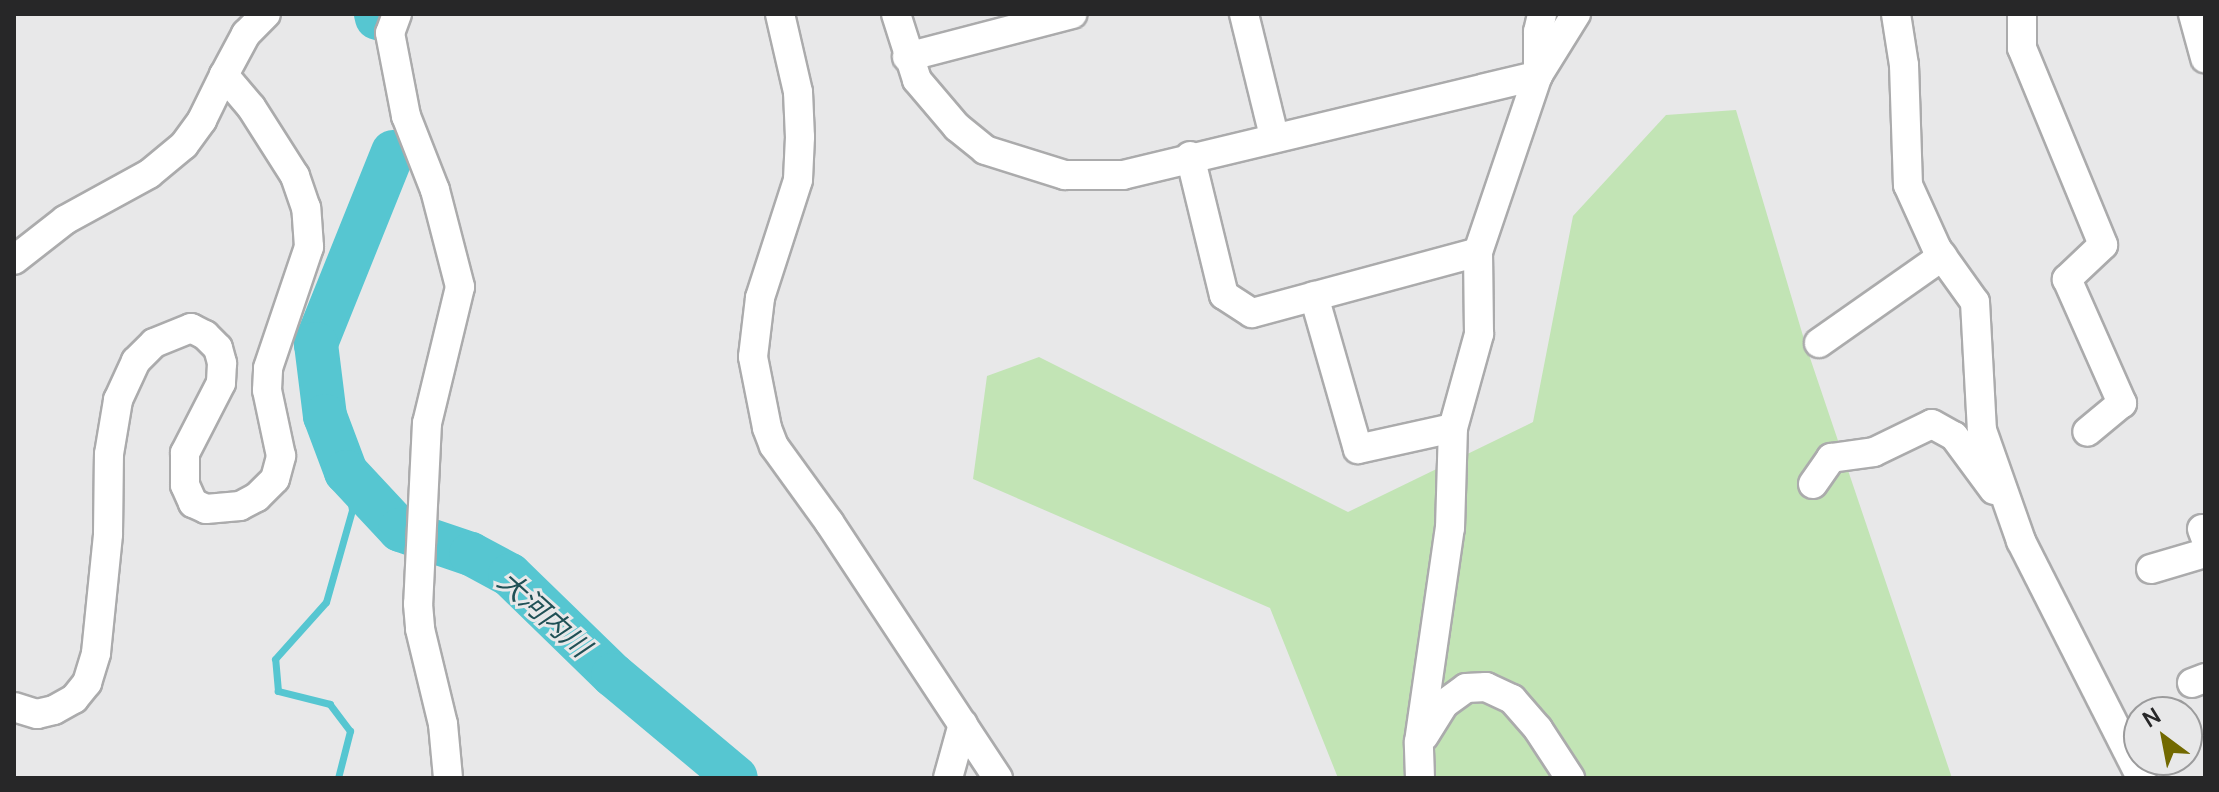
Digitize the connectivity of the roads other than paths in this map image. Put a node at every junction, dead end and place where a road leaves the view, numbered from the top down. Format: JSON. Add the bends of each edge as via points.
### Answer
{"nodes":[{"id":1,"x":266,"y":14,"type":"edge"},
{"id":2,"x":397,"y":14,"type":"edge"},
{"id":3,"x":780,"y":14,"type":"edge"},
{"id":4,"x":896,"y":14,"type":"edge"},
{"id":5,"x":1072,"y":14,"type":"edge"},
{"id":6,"x":1244,"y":14,"type":"edge"},
{"id":7,"x":1542,"y":14,"type":"edge"},
{"id":8,"x":1576,"y":14,"type":"edge"},
{"id":9,"x":1896,"y":14,"type":"edge"},
{"id":10,"x":2022,"y":14,"type":"edge"},
{"id":11,"x":2193,"y":14,"type":"edge"},
{"id":12,"x":907,"y":57,"type":"junction"},
{"id":13,"x":2205,"y":58,"type":"edge"},
{"id":14,"x":224,"y":75,"type":"junction"},
{"id":15,"x":1538,"y":75,"type":"junction"},
{"id":16,"x":1274,"y":136,"type":"junction"},
{"id":17,"x":1190,"y":156,"type":"junction"},
{"id":18,"x":1478,"y":252,"type":"junction"},
{"id":19,"x":1943,"y":256,"type":"junction"},
{"id":20,"x":14,"y":260,"type":"edge"},
{"id":21,"x":1314,"y":296,"type":"junction"},
{"id":22,"x":1819,"y":343,"type":"dead end"},
{"id":23,"x":1453,"y":428,"type":"junction"},
{"id":24,"x":2087,"y":432,"type":"dead end"},
{"id":25,"x":1813,"y":484,"type":"dead end"},
{"id":26,"x":2011,"y":513,"type":"junction"},
{"id":27,"x":2204,"y":540,"type":"edge"},
{"id":28,"x":2151,"y":569,"type":"dead end"},
{"id":29,"x":14,"y":707,"type":"edge"},
{"id":30,"x":963,"y":724,"type":"junction"},
{"id":31,"x":1419,"y":742,"type":"junction"},
{"id":32,"x":448,"y":778,"type":"edge"},
{"id":33,"x":948,"y":778,"type":"edge"},
{"id":34,"x":998,"y":778,"type":"edge"},
{"id":35,"x":1420,"y":778,"type":"edge"},
{"id":36,"x":1570,"y":778,"type":"edge"},
{"id":37,"x":2141,"y":778,"type":"edge"}],
"edges":[{"from":1,"to":14,"type":"street","via":[[246,34]]},
{"from":2,"to":32,"type":"street","via":[[390,33],[406,116],[435,190],[460,287],[427,423],[420,535],[420,629],[443,724]]},
{"from":3,"to":30,"type":"street","via":[[798,92],[800,137],[798,180],[758,313],[753,357],[767,428],[774,446]]},
{"from":4,"to":12,"type":"street"},
{"from":5,"to":12,"type":"street"},
{"from":6,"to":16,"type":"street"},
{"from":7,"to":15,"type":"street"},
{"from":8,"to":15,"type":"street"},
{"from":9,"to":19,"type":"street","via":[[1904,65],[1908,185]]},
{"from":10,"to":24,"type":"street","via":[[2022,48],[2103,245],[2067,279],[2122,403]]},
{"from":11,"to":13,"type":"street"},
{"from":12,"to":17,"type":"street","via":[[923,89],[957,127],[985,150],[1022,164],[1065,175],[1123,175]]},
{"from":14,"to":20,"type":"street","via":[[184,145],[149,174],[65,220]]},
{"from":14,"to":29,"type":"street","via":[[295,176],[306,208],[309,247],[268,368],[267,390],[281,456],[275,479],[240,506],[206,509],[193,503],[185,485],[185,453],[221,383],[222,363],[218,348],[191,328],[154,343],[136,361],[118,400],[109,454],[108,534],[96,653],[87,683],[74,699],[54,710],[37,714]]},
{"from":15,"to":16,"type":"street"},
{"from":15,"to":18,"type":"street"},
{"from":16,"to":17,"type":"street"},
{"from":17,"to":21,"type":"street","via":[[1224,295],[1252,313]]},
{"from":18,"to":21,"type":"street"},
{"from":18,"to":23,"type":"street","via":[[1479,334]]},
{"from":19,"to":22,"type":"street"},
{"from":19,"to":26,"type":"street","via":[[1975,302],[1982,430]]},
{"from":21,"to":23,"type":"street","via":[[1358,449]]},
{"from":23,"to":31,"type":"street","via":[[1450,528]]},
{"from":25,"to":26,"type":"street","via":[[1831,458],[1874,452],[1932,424],[1954,436]]},
{"from":26,"to":37,"type":"street"},
{"from":27,"to":28,"type":"street"},
{"from":30,"to":33,"type":"street"},
{"from":30,"to":34,"type":"street"},
{"from":31,"to":35,"type":"street"},
{"from":31,"to":36,"type":"street","via":[[1444,704],[1466,688],[1486,687],[1512,699]]}]}
